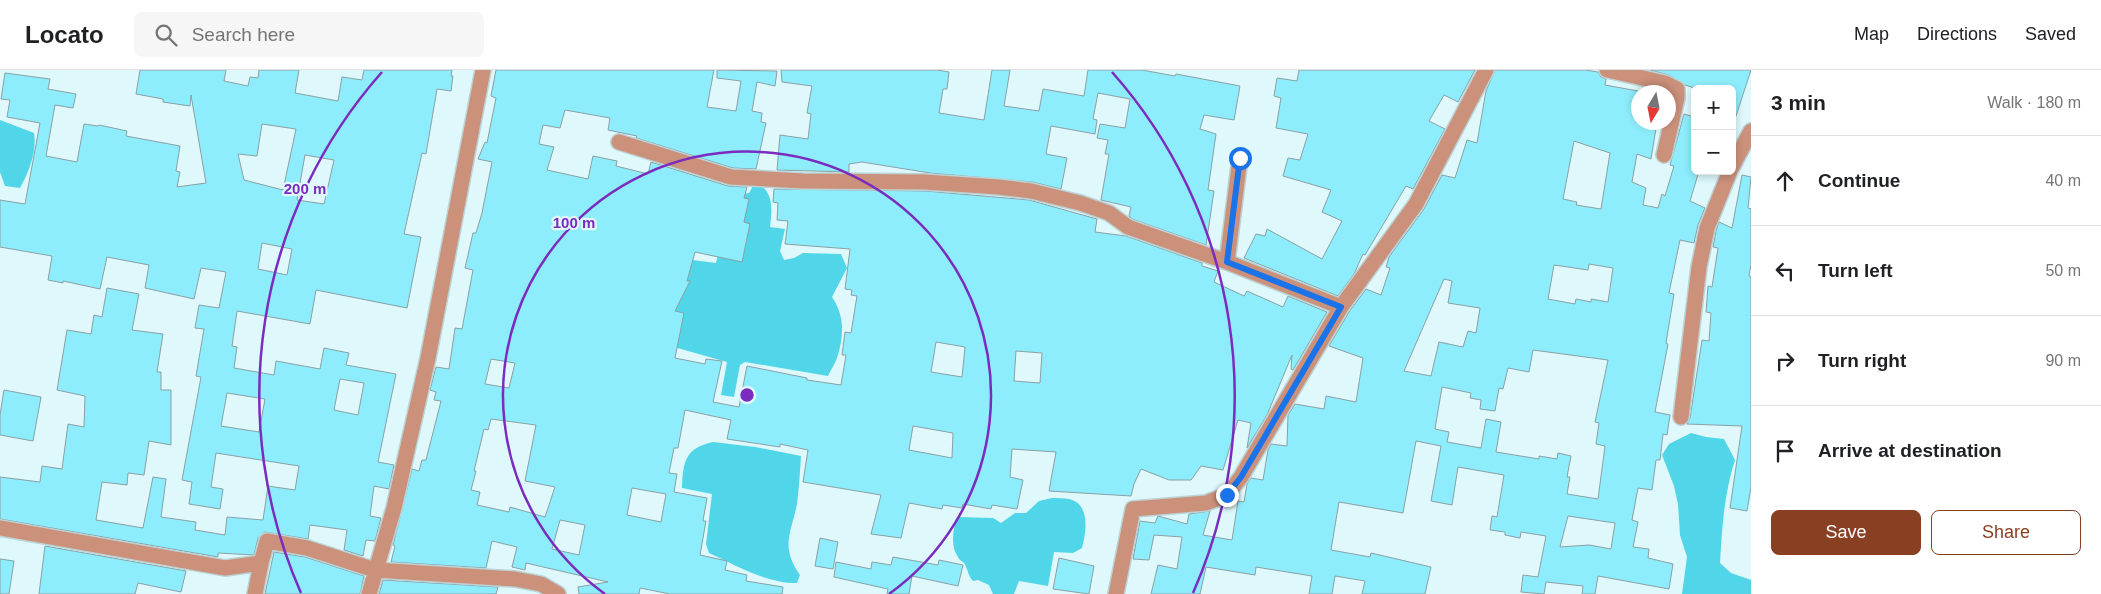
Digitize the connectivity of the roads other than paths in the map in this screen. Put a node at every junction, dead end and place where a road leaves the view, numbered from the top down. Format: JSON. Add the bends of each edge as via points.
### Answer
{"nodes":[{"id":1,"x":483,"y":70,"type":"edge"},
{"id":2,"x":1486,"y":70,"type":"edge"},
{"id":3,"x":1607,"y":70,"type":"edge"},
{"id":4,"x":1751,"y":131,"type":"edge"},
{"id":5,"x":619,"y":142,"type":"dead end"},
{"id":6,"x":1664,"y":155,"type":"dead end"},
{"id":7,"x":1240,"y":158,"type":"dead end"},
{"id":8,"x":1736,"y":159,"type":"edge"},
{"id":9,"x":1728,"y":175,"type":"edge"},
{"id":10,"x":1227,"y":262,"type":"junction"},
{"id":11,"x":1341,"y":307,"type":"junction"},
{"id":12,"x":1681,"y":418,"type":"dead end"},
{"id":13,"x":0,"y":528,"type":"edge"},
{"id":14,"x":261,"y":563,"type":"junction"},
{"id":15,"x":375,"y":570,"type":"junction"},
{"id":16,"x":255,"y":594,"type":"edge"},
{"id":17,"x":369,"y":594,"type":"edge"},
{"id":18,"x":558,"y":594,"type":"edge"},
{"id":19,"x":1116,"y":594,"type":"edge"}],
"edges":[{"from":1,"to":15,"type":"street","via":[[428,358],[394,508]]},
{"from":2,"to":11,"type":"street","via":[[1416,204]]},
{"from":3,"to":6,"type":"street","via":[[1665,83],[1677,89]]},
{"from":4,"to":8,"type":"street"},
{"from":5,"to":10,"type":"street","via":[[731,177],[925,182],[1031,191],[1080,203],[1109,214],[1128,227]]},
{"from":7,"to":10,"type":"street"},
{"from":9,"to":12,"type":"street","via":[[1707,228],[1699,266]]},
{"from":10,"to":11,"type":"street"},
{"from":11,"to":19,"type":"street","via":[[1241,477],[1227,495],[1206,503],[1133,509]]},
{"from":13,"to":14,"type":"street","via":[[225,568]]},
{"from":14,"to":15,"type":"street","via":[[267,541],[307,548]]},
{"from":14,"to":16,"type":"street"},
{"from":15,"to":17,"type":"street"},
{"from":15,"to":18,"type":"street","via":[[514,579],[541,584]]}]}
